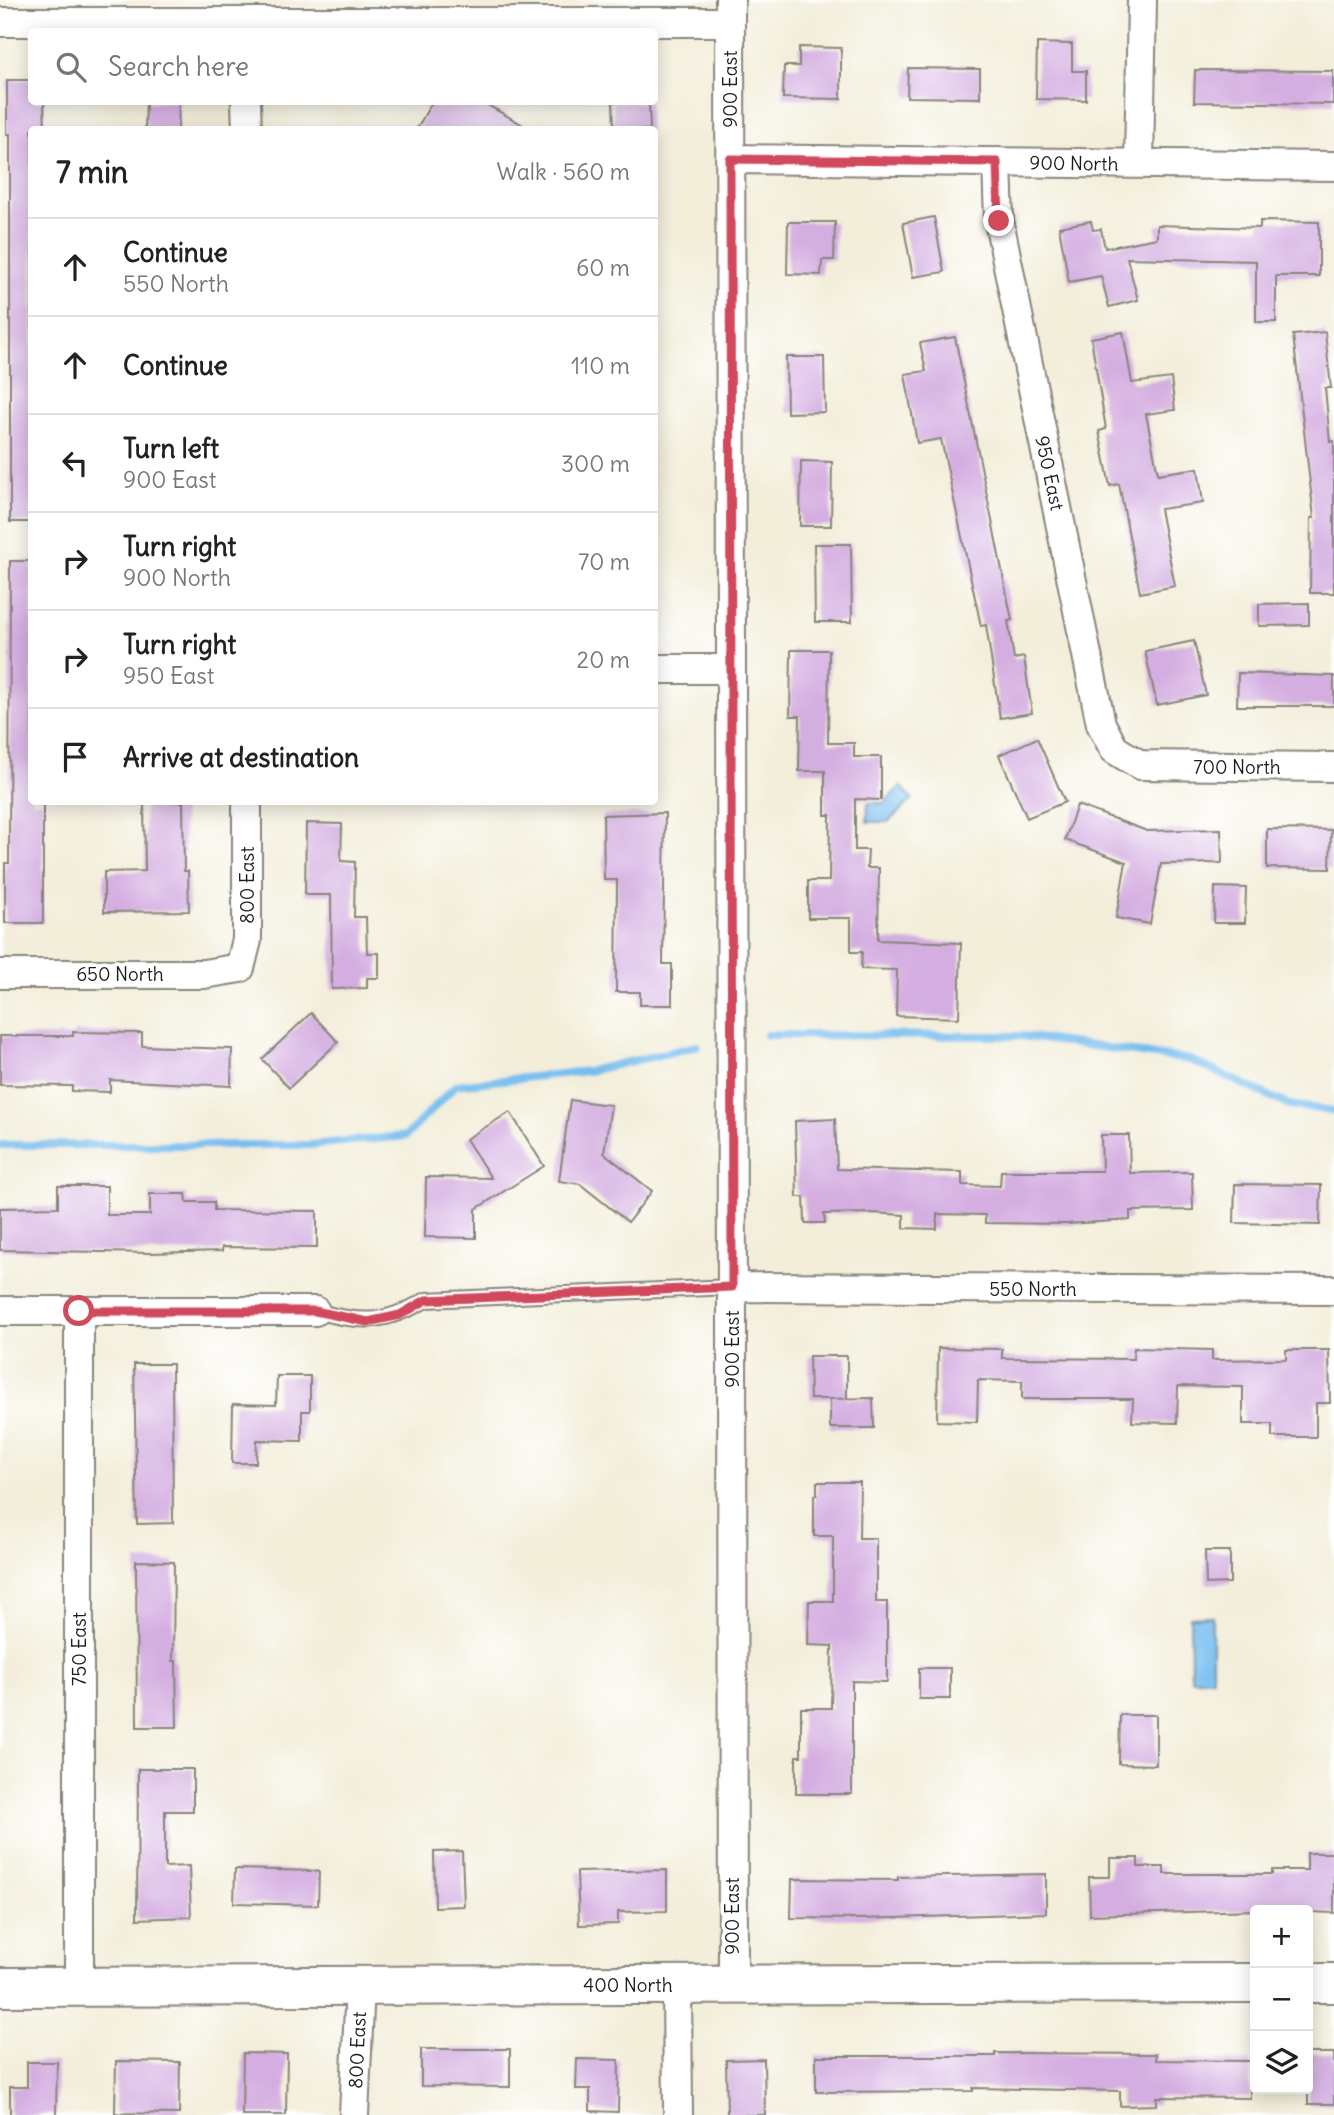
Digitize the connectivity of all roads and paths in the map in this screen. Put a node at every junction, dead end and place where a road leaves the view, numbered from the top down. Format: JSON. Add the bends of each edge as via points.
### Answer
{"nodes":[{"id":1,"x":1142,"y":0,"type":"edge"},
{"id":2,"x":730,"y":11,"type":"edge"},
{"id":3,"x":0,"y":22,"type":"edge"},
{"id":4,"x":246,"y":27,"type":"edge"},
{"id":5,"x":247,"y":105,"type":"edge"},
{"id":6,"x":247,"y":126,"type":"edge"},
{"id":7,"x":730,"y":159,"type":"junction"},
{"id":8,"x":997,"y":162,"type":"junction"},
{"id":9,"x":1139,"y":163,"type":"junction"},
{"id":10,"x":1334,"y":166,"type":"edge"},
{"id":11,"x":658,"y":669,"type":"edge"},
{"id":12,"x":731,"y":669,"type":"junction"},
{"id":13,"x":1140,"y":765,"type":"joint"},
{"id":14,"x":1334,"y":767,"type":"edge"},
{"id":15,"x":247,"y":805,"type":"edge"},
{"id":16,"x":240,"y":968,"type":"joint"},
{"id":17,"x":0,"y":974,"type":"edge"},
{"id":18,"x":732,"y":1287,"type":"junction"},
{"id":19,"x":1334,"y":1290,"type":"edge"},
{"id":20,"x":0,"y":1311,"type":"edge"},
{"id":21,"x":79,"y":1311,"type":"junction"},
{"id":22,"x":315,"y":1311,"type":"joint"},
{"id":23,"x":1250,"y":1983,"type":"edge"},
{"id":24,"x":1313,"y":1983,"type":"edge"},
{"id":25,"x":1334,"y":1983,"type":"edge"},
{"id":26,"x":677,"y":1984,"type":"junction"},
{"id":27,"x":733,"y":1984,"type":"junction"},
{"id":28,"x":360,"y":1986,"type":"junction"},
{"id":29,"x":0,"y":1987,"type":"edge"},
{"id":30,"x":79,"y":1987,"type":"junction"},
{"id":31,"x":354,"y":2115,"type":"edge"},
{"id":32,"x":678,"y":2115,"type":"edge"}],
"edges":[{"from":1,"to":9,"type":"street"},
{"from":2,"to":4,"type":"street"},
{"from":2,"to":7,"type":"street","name":"900 East"},
{"from":3,"to":4,"type":"street"},
{"from":5,"to":6,"type":"street"},
{"from":7,"to":8,"type":"street","name":"900 North"},
{"from":7,"to":12,"type":"street","name":"900 East"},
{"from":8,"to":9,"type":"street","name":"900 North"},
{"from":8,"to":13,"type":"street","name":"950 East","via":[[999,221],[1101,724],[1114,749]]},
{"from":9,"to":10,"type":"street","name":"900 North"},
{"from":11,"to":12,"type":"street"},
{"from":12,"to":18,"type":"street","name":"900 East"},
{"from":13,"to":14,"type":"street","name":"700 North"},
{"from":15,"to":16,"type":"street","name":"800 East","via":[[247,940]]},
{"from":16,"to":17,"type":"street","name":"650 North","via":[[204,974]]},
{"from":18,"to":19,"type":"street","name":"550 North"},
{"from":18,"to":22,"type":"lane","via":[[426,1300],[400,1315],[368,1322]]},
{"from":18,"to":27,"type":"street","name":"900 East"},
{"from":20,"to":21,"type":"street"},
{"from":21,"to":22,"type":"street"},
{"from":21,"to":30,"type":"street","name":"750 East"},
{"from":23,"to":27,"type":"main road","name":"400 North"},
{"from":24,"to":25,"type":"main road"},
{"from":26,"to":27,"type":"main road","name":"400 North"},
{"from":26,"to":28,"type":"main road","name":"400 North"},
{"from":26,"to":32,"type":"street"},
{"from":28,"to":30,"type":"main road","name":"400 North"},
{"from":28,"to":31,"type":"street","name":"800 East"},
{"from":29,"to":30,"type":"main road","name":"400 North"}]}
